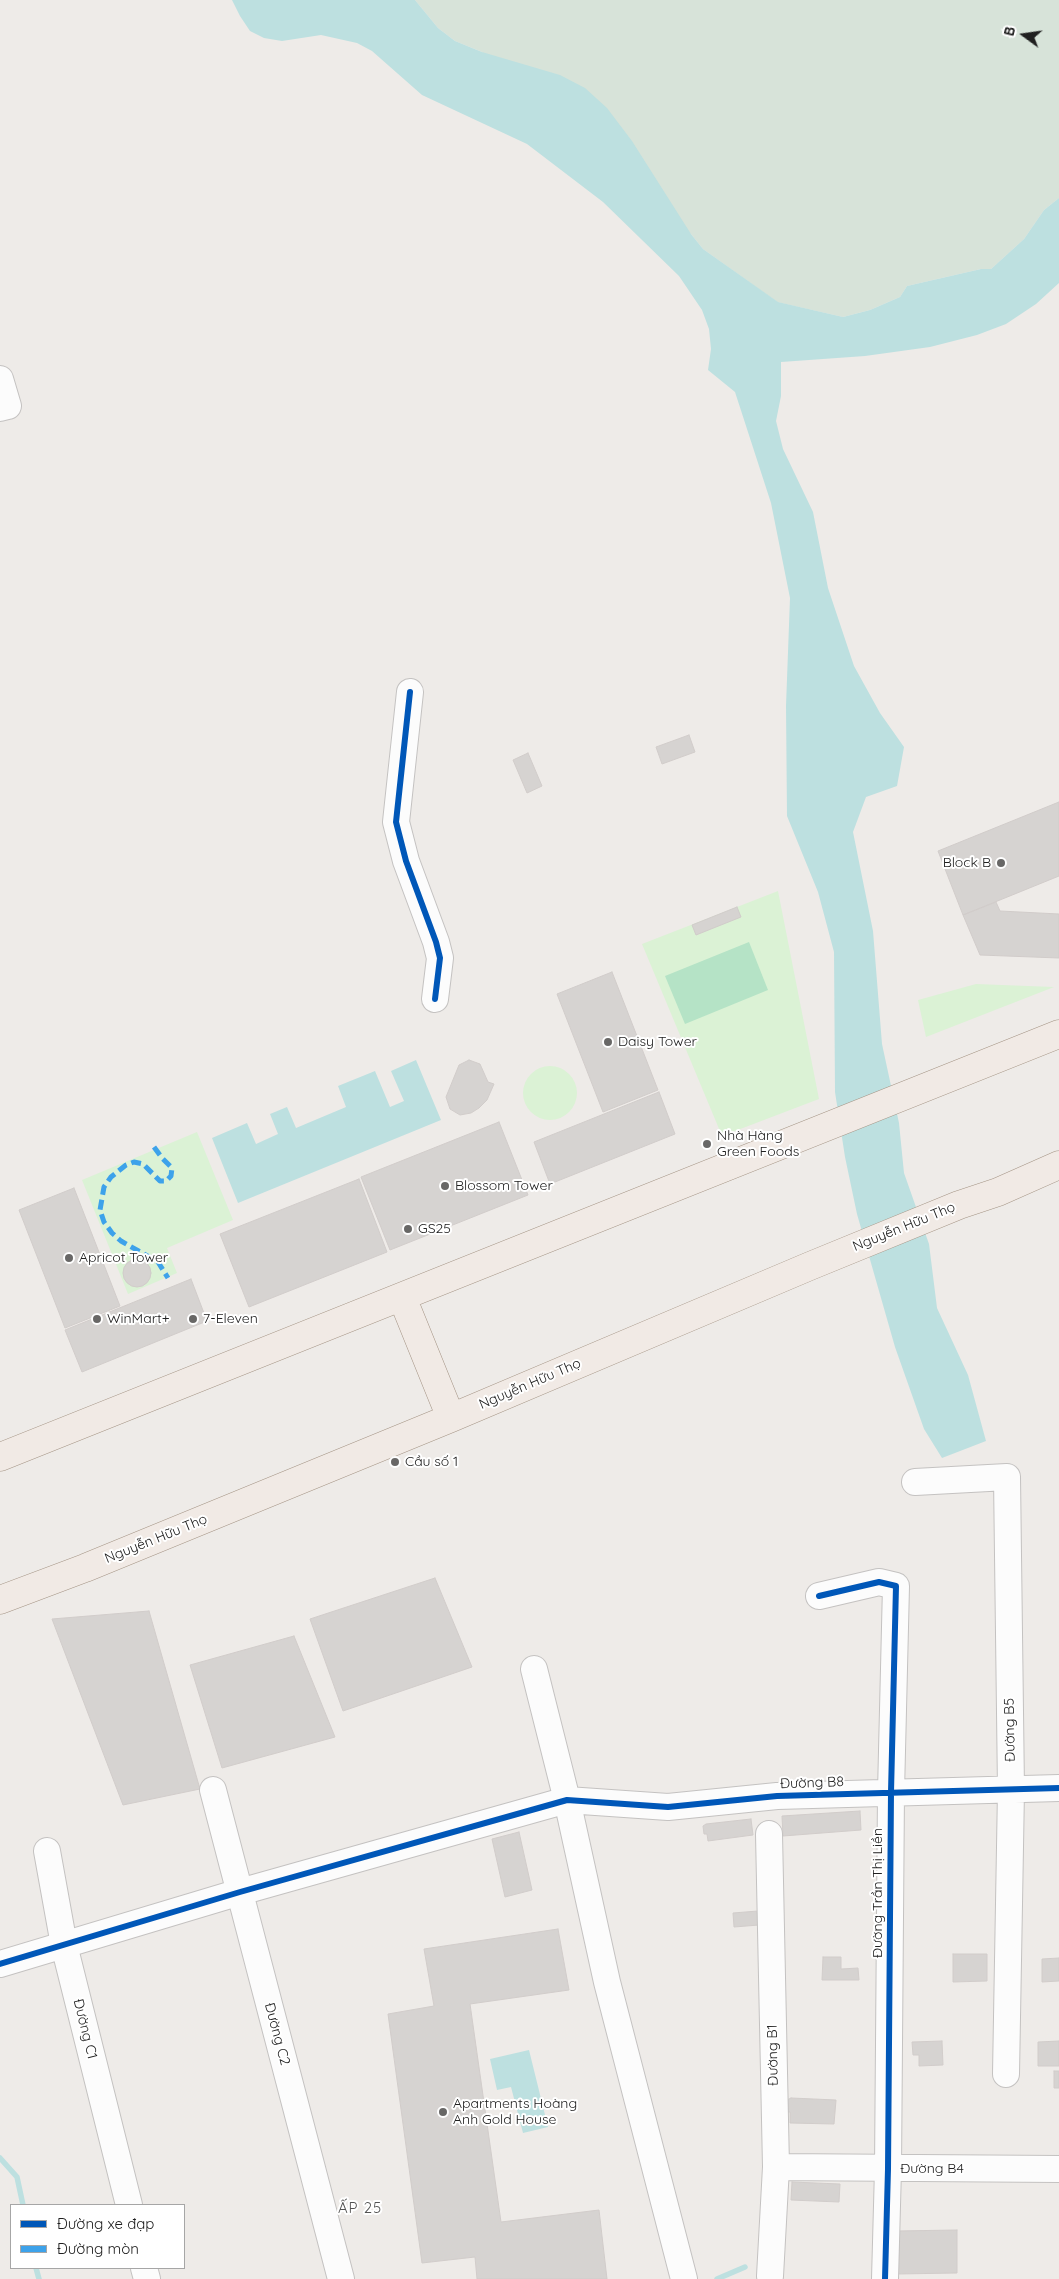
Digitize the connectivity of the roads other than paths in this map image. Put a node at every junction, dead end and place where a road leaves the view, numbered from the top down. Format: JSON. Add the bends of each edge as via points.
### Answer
{"nodes":[{"id":1,"x":0,"y":380,"type":"edge"},
{"id":2,"x":0,"y":408,"type":"edge"},
{"id":3,"x":410,"y":692,"type":"dead end"},
{"id":4,"x":435,"y":999,"type":"dead end"},
{"id":5,"x":1059,"y":1034,"type":"edge"},
{"id":6,"x":1059,"y":1165,"type":"edge"},
{"id":7,"x":402,"y":1297,"type":"junction"},
{"id":8,"x":451,"y":1418,"type":"junction"},
{"id":9,"x":0,"y":1457,"type":"edge"},
{"id":10,"x":915,"y":1482,"type":"dead end"},
{"id":11,"x":819,"y":1596,"type":"dead end"},
{"id":12,"x":0,"y":1600,"type":"edge"},
{"id":13,"x":534,"y":1669,"type":"dead end"},
{"id":14,"x":1059,"y":1788,"type":"edge"},
{"id":15,"x":213,"y":1790,"type":"dead end"},
{"id":16,"x":1011,"y":1790,"type":"junction"},
{"id":17,"x":891,"y":1792,"type":"junction"},
{"id":18,"x":567,"y":1800,"type":"junction"},
{"id":19,"x":768,"y":1834,"type":"dead end"},
{"id":20,"x":47,"y":1851,"type":"dead end"},
{"id":21,"x":240,"y":1892,"type":"junction"},
{"id":22,"x":64,"y":1945,"type":"junction"},
{"id":23,"x":0,"y":1964,"type":"edge"},
{"id":24,"x":1006,"y":2074,"type":"dead end"},
{"id":25,"x":776,"y":2167,"type":"junction"},
{"id":26,"x":888,"y":2169,"type":"junction"},
{"id":27,"x":1059,"y":2169,"type":"edge"},
{"id":28,"x":129,"y":2204,"type":"edge"},
{"id":29,"x":683,"y":2276,"type":"edge"},
{"id":30,"x":770,"y":2276,"type":"dead end"},
{"id":31,"x":341,"y":2279,"type":"edge"},
{"id":32,"x":885,"y":2279,"type":"edge"}],
"edges":[{"from":1,"to":2,"type":"street","via":[[8,406]]},
{"from":3,"to":4,"type":"street","via":[[396,822],[440,958]]},
{"from":5,"to":7,"type":"main road"},
{"from":6,"to":8,"type":"main road","name":"Nguyễn Hữu Thọ"},
{"from":7,"to":8,"type":"main road"},
{"from":7,"to":9,"type":"main road"},
{"from":8,"to":12,"type":"main road","name":"Nguyễn Hữu Thọ"},
{"from":10,"to":16,"type":"street","name":"Đường B5","via":[[1007,1477]]},
{"from":11,"to":17,"type":"street","name":"Đường Trần Thị Liền","via":[[879,1582],[896,1586]]},
{"from":13,"to":18,"type":"street"},
{"from":14,"to":16,"type":"street","name":"Đường B8"},
{"from":15,"to":21,"type":"street","name":"Đường C2"},
{"from":16,"to":17,"type":"street","name":"Đường B8"},
{"from":16,"to":24,"type":"street","name":"Đường B5"},
{"from":17,"to":18,"type":"street","name":"Đường B8","via":[[777,1796],[668,1807]]},
{"from":17,"to":26,"type":"street","name":"Đường Trần Thị Liền"},
{"from":18,"to":21,"type":"street","name":"Đường B8"},
{"from":18,"to":29,"type":"street","via":[[607,1982]]},
{"from":19,"to":25,"type":"street","name":"Đường B1"},
{"from":20,"to":22,"type":"street","name":"Đường C1"},
{"from":21,"to":22,"type":"street","name":"Đường B8"},
{"from":21,"to":31,"type":"street","name":"Đường C2"},
{"from":22,"to":23,"type":"street","name":"Đường B8"},
{"from":22,"to":28,"type":"street","name":"Đường C1"},
{"from":25,"to":26,"type":"street","name":"Đường B4"},
{"from":25,"to":30,"type":"street","name":"Đường B1"},
{"from":26,"to":27,"type":"street","name":"Đường B4"},
{"from":26,"to":32,"type":"street","name":"Đường Trần Thị Liền"}]}
